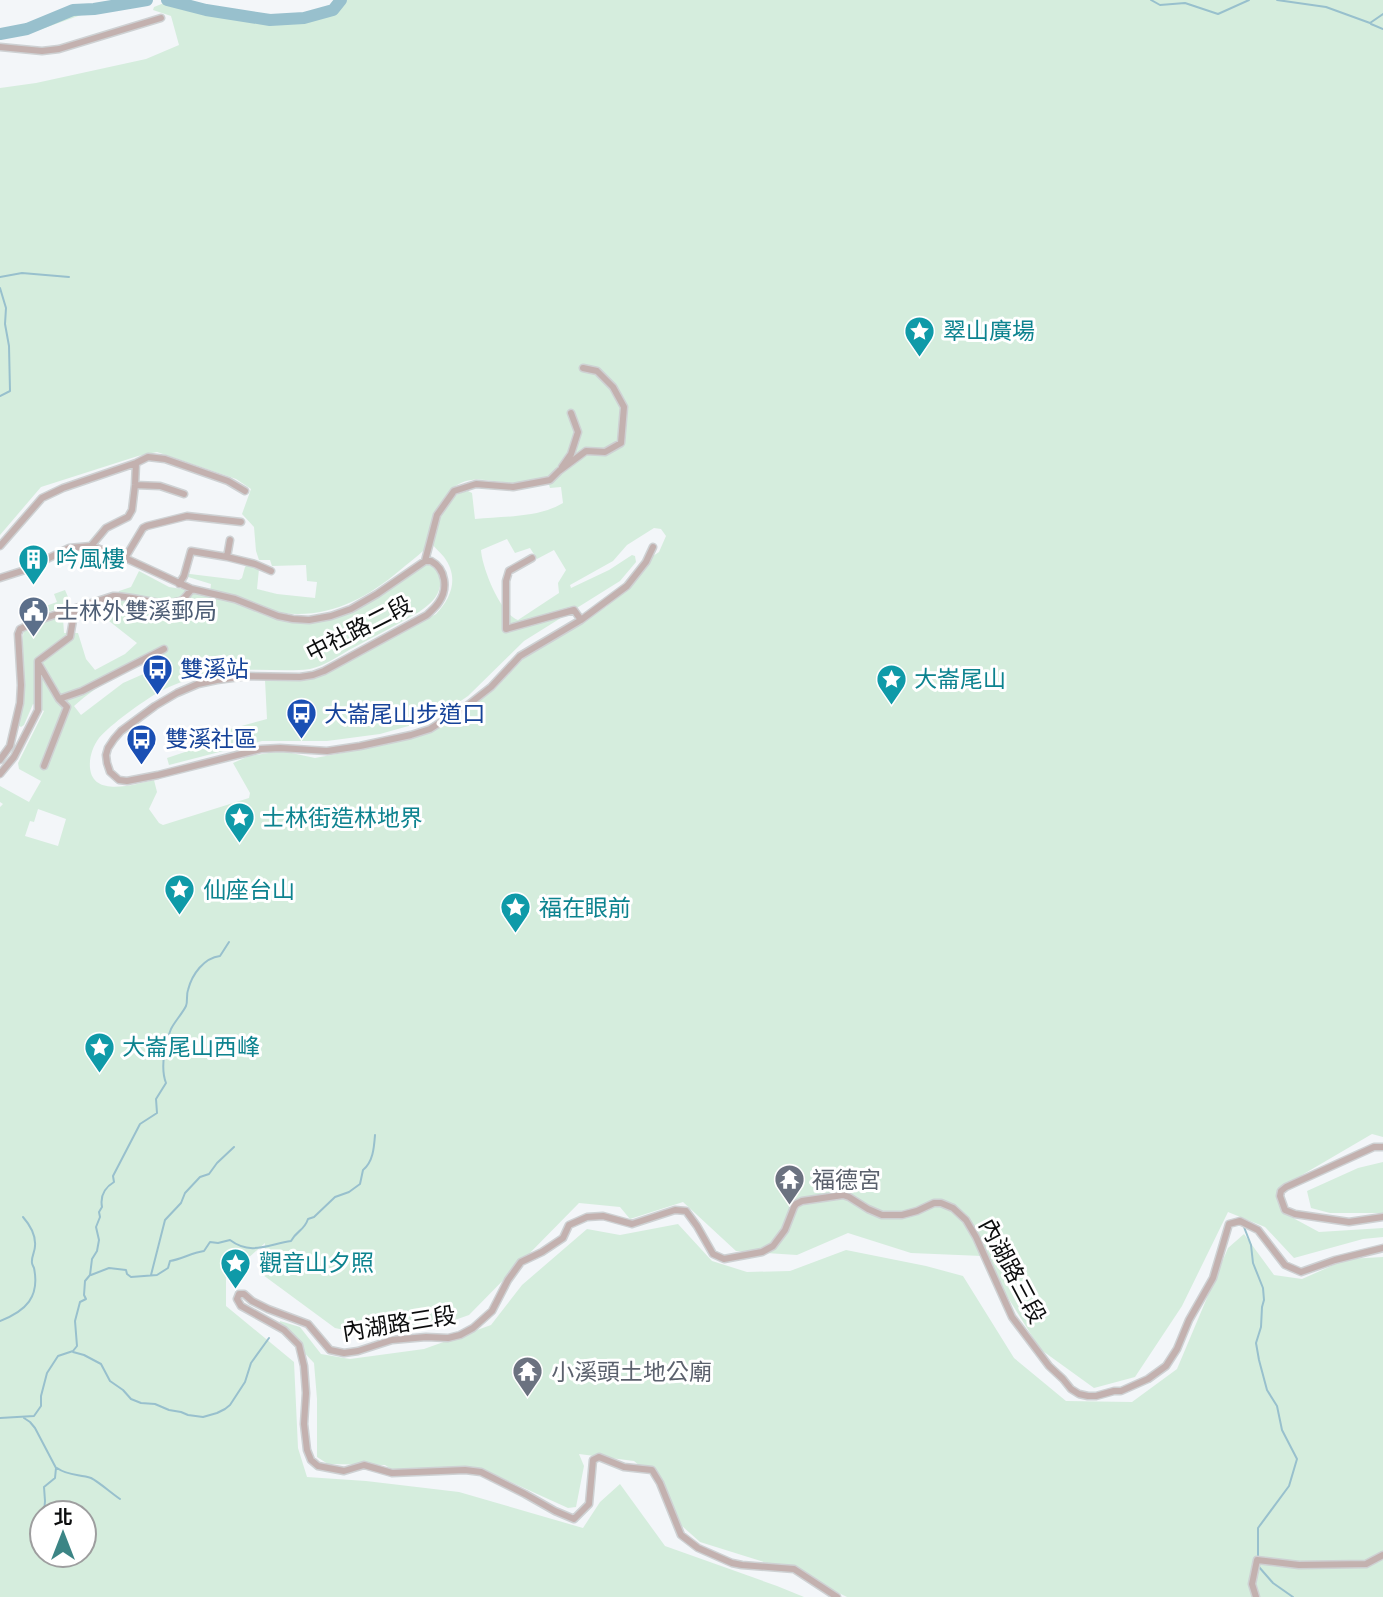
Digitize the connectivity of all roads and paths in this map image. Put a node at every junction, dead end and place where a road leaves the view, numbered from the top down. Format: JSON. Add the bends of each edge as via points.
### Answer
{"nodes":[{"id":1,"x":162,"y":18,"type":"dead end"},
{"id":2,"x":0,"y":47,"type":"edge"},
{"id":3,"x":583,"y":368,"type":"dead end"},
{"id":4,"x":571,"y":413,"type":"dead end"},
{"id":5,"x":136,"y":464,"type":"junction"},
{"id":6,"x":559,"y":471,"type":"junction"},
{"id":7,"x":135,"y":485,"type":"junction"},
{"id":8,"x":245,"y":491,"type":"dead end"},
{"id":9,"x":184,"y":494,"type":"dead end"},
{"id":10,"x":241,"y":522,"type":"dead end"},
{"id":11,"x":230,"y":540,"type":"dead end"},
{"id":12,"x":0,"y":546,"type":"edge"},
{"id":13,"x":91,"y":546,"type":"junction"},
{"id":14,"x":653,"y":547,"type":"dead end"},
{"id":15,"x":227,"y":557,"type":"junction"},
{"id":16,"x":125,"y":558,"type":"junction"},
{"id":17,"x":532,"y":558,"type":"dead end"},
{"id":18,"x":425,"y":561,"type":"junction"},
{"id":19,"x":271,"y":571,"type":"dead end"},
{"id":20,"x":0,"y":578,"type":"edge"},
{"id":21,"x":179,"y":584,"type":"junction"},
{"id":22,"x":192,"y":589,"type":"junction"},
{"id":23,"x":75,"y":609,"type":"junction"},
{"id":24,"x":581,"y":620,"type":"junction"},
{"id":25,"x":164,"y":649,"type":"dead end"},
{"id":26,"x":37,"y":661,"type":"junction"},
{"id":27,"x":59,"y":699,"type":"junction"},
{"id":28,"x":0,"y":760,"type":"edge"},
{"id":29,"x":44,"y":766,"type":"dead end"},
{"id":30,"x":0,"y":774,"type":"edge"},
{"id":31,"x":1383,"y":1147,"type":"edge"},
{"id":32,"x":1383,"y":1217,"type":"edge"},
{"id":33,"x":1383,"y":1248,"type":"edge"},
{"id":34,"x":1383,"y":1555,"type":"edge"},
{"id":35,"x":837,"y":1597,"type":"edge"},
{"id":36,"x":1256,"y":1597,"type":"edge"}],
"edges":[{"from":1,"to":2,"type":"street","via":[[59,49]]},
{"from":3,"to":6,"type":"street","via":[[597,370],[624,407],[621,443],[605,452],[586,451]]},
{"from":4,"to":6,"type":"street","via":[[578,432]]},
{"from":5,"to":7,"type":"street"},
{"from":5,"to":8,"type":"street","via":[[148,457],[165,459]]},
{"from":5,"to":12,"type":"street","via":[[42,498]]},
{"from":6,"to":18,"type":"street","via":[[550,480],[513,487],[476,484],[454,491],[437,515]]},
{"from":7,"to":9,"type":"street","via":[[160,486]]},
{"from":7,"to":13,"type":"street","via":[[128,517],[106,528]]},
{"from":10,"to":16,"type":"street","via":[[187,516],[146,526]]},
{"from":11,"to":15,"type":"street"},
{"from":13,"to":16,"type":"street","name":"中社路二段"},
{"from":13,"to":20,"type":"street","via":[[69,548]]},
{"from":14,"to":24,"type":"street","name":"中社路二段","via":[[627,586]]},
{"from":15,"to":19,"type":"street"},
{"from":15,"to":21,"type":"street","via":[[191,551]]},
{"from":16,"to":21,"type":"street","name":"中社路二段"},
{"from":17,"to":24,"type":"street","via":[[509,571],[506,629],[574,610]]},
{"from":18,"to":22,"type":"street","name":"中社路二段","via":[[351,609],[309,620],[278,616]]},
{"from":18,"to":24,"type":"street","name":"中社路二段","via":[[436,564],[444,580],[440,601],[427,615],[313,675],[232,678],[198,684],[177,694],[114,739],[106,755],[110,772],[127,781],[261,749],[327,751],[430,729],[491,687],[520,656]]},
{"from":21,"to":22,"type":"street","name":"中社路二段"},
{"from":22,"to":23,"type":"street","via":[[179,601],[113,596]]},
{"from":23,"to":26,"type":"street","via":[[70,637]]},
{"from":23,"to":28,"type":"street","via":[[20,629],[20,703],[10,746]]},
{"from":25,"to":27,"type":"street"},
{"from":26,"to":27,"type":"street"},
{"from":26,"to":30,"type":"street","via":[[38,710]]},
{"from":27,"to":29,"type":"street","via":[[66,707]]},
{"from":31,"to":32,"type":"street","via":[[1312,1175],[1281,1191],[1280,1196],[1285,1210],[1295,1214],[1349,1222]]},
{"from":33,"to":35,"type":"street","name":"內湖路三段","via":[[1301,1272],[1285,1265],[1258,1230],[1240,1221],[1229,1224],[1213,1278],[1166,1366],[1121,1391],[1096,1396],[1071,1390],[1040,1356],[1012,1317],[966,1220],[941,1203],[887,1215],[843,1195],[802,1201],[773,1246],[724,1259],[713,1254],[685,1211],[632,1224],[587,1217],[569,1225],[563,1238],[521,1262],[492,1311],[473,1328],[448,1338],[392,1340],[344,1353],[330,1350],[308,1324],[239,1294],[242,1306],[284,1330],[299,1345],[307,1450],[318,1466],[344,1471],[364,1465],[392,1473],[481,1472],[574,1519],[589,1504],[593,1460],[599,1457],[624,1467],[652,1470],[681,1535],[698,1548],[732,1563],[793,1569]]},
{"from":34,"to":36,"type":"street","via":[[1366,1564],[1257,1560],[1252,1584]]}]}
